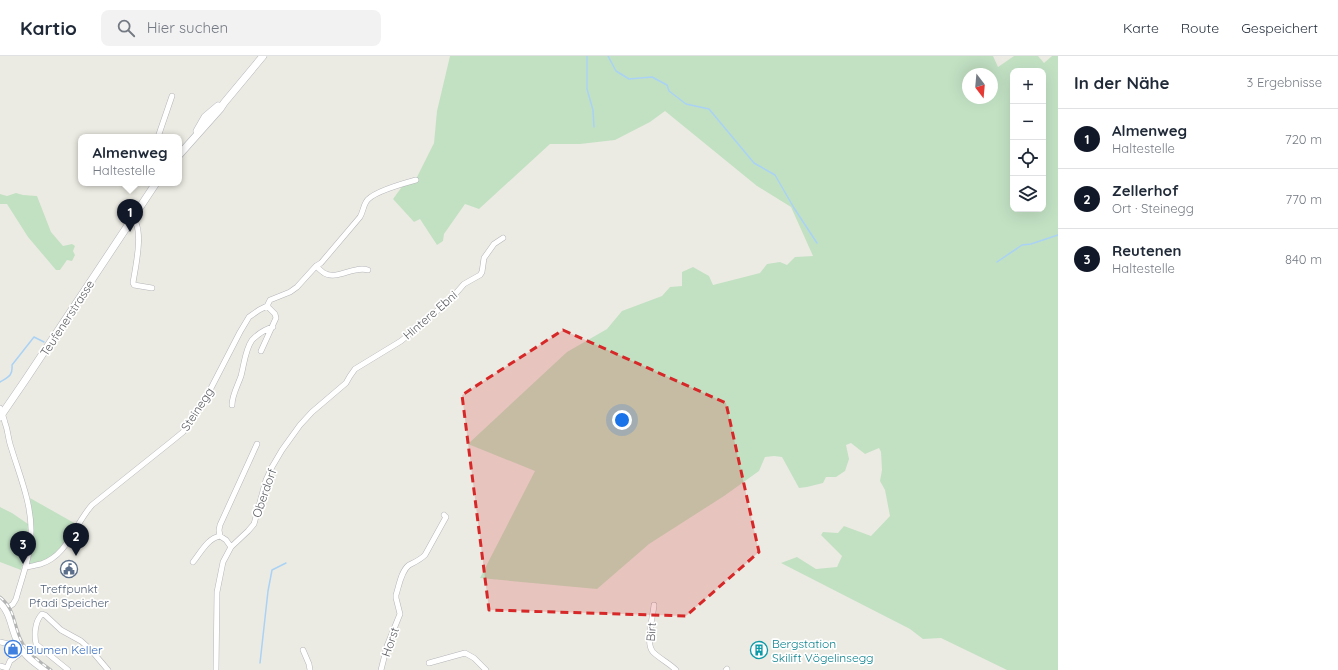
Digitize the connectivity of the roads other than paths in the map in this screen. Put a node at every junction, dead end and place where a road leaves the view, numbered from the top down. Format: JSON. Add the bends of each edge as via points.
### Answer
{"nodes":[{"id":1,"x":263,"y":56,"type":"edge"},
{"id":2,"x":172,"y":96,"type":"dead end"},
{"id":3,"x":159,"y":134,"type":"edge"},
{"id":4,"x":182,"y":151,"type":"edge"},
{"id":5,"x":416,"y":180,"type":"dead end"},
{"id":6,"x":154,"y":186,"type":"edge"},
{"id":7,"x":132,"y":218,"type":"junction"},
{"id":8,"x":504,"y":238,"type":"dead end"},
{"id":9,"x":316,"y":266,"type":"junction"},
{"id":10,"x":368,"y":270,"type":"dead end"},
{"id":11,"x":152,"y":288,"type":"dead end"},
{"id":12,"x":267,"y":306,"type":"junction"},
{"id":13,"x":273,"y":327,"type":"junction"},
{"id":14,"x":261,"y":351,"type":"dead end"},
{"id":15,"x":326,"y":400,"type":"joint"},
{"id":16,"x":232,"y":405,"type":"dead end"},
{"id":17,"x":1,"y":413,"type":"edge"},
{"id":18,"x":257,"y":444,"type":"dead end"},
{"id":19,"x":444,"y":515,"type":"dead end"},
{"id":20,"x":220,"y":536,"type":"junction"},
{"id":21,"x":231,"y":547,"type":"junction"},
{"id":22,"x":193,"y":562,"type":"dead end"},
{"id":23,"x":25,"y":567,"type":"junction"},
{"id":24,"x":0,"y":602,"type":"edge"},
{"id":25,"x":654,"y":605,"type":"dead end"},
{"id":26,"x":6,"y":609,"type":"junction"},
{"id":27,"x":0,"y":642,"type":"edge"},
{"id":28,"x":18,"y":643,"type":"junction"},
{"id":29,"x":303,"y":650,"type":"dead end"},
{"id":30,"x":22,"y":651,"type":"junction"},
{"id":31,"x":429,"y":663,"type":"dead end"},
{"id":32,"x":0,"y":666,"type":"edge"},
{"id":33,"x":7,"y":669,"type":"edge"},
{"id":34,"x":45,"y":670,"type":"edge"},
{"id":35,"x":68,"y":670,"type":"edge"},
{"id":36,"x":108,"y":670,"type":"edge"},
{"id":37,"x":216,"y":670,"type":"edge"},
{"id":38,"x":310,"y":670,"type":"edge"},
{"id":39,"x":381,"y":670,"type":"edge"},
{"id":40,"x":486,"y":670,"type":"edge"},
{"id":41,"x":676,"y":670,"type":"edge"}],
"edges":[{"from":1,"to":4,"type":"main road"},
{"from":2,"to":3,"type":"street"},
{"from":5,"to":9,"type":"street","name":"Steinegg","via":[[395,186],[370,198],[360,217]]},
{"from":6,"to":7,"type":"main road","name":"Teufenerstrasse"},
{"from":7,"to":11,"type":"street","via":[[135,220],[139,242],[133,283]]},
{"from":7,"to":17,"type":"main road","name":"Teufenerstrasse"},
{"from":8,"to":15,"type":"street","name":"Hintere Ebni","via":[[494,244],[484,258],[480,275],[464,284],[450,300],[401,341],[355,369],[346,383]]},
{"from":9,"to":10,"type":"street","via":[[330,275],[358,268]]},
{"from":9,"to":12,"type":"street","name":"Steinegg","via":[[290,292],[270,300]]},
{"from":12,"to":13,"type":"street","via":[[275,314]]},
{"from":12,"to":23,"type":"street","name":"Steinegg","via":[[249,317],[209,392],[183,432],[92,505],[55,557],[47,562]]},
{"from":13,"to":14,"type":"street"},
{"from":13,"to":16,"type":"street","via":[[252,340]]},
{"from":15,"to":21,"type":"street","name":"Oberdorf","via":[[300,425],[282,450],[266,480],[254,524]]},
{"from":17,"to":23,"type":"street","via":[[29,509],[31,534]]},
{"from":18,"to":20,"type":"street","name":"Oberdorf","via":[[220,525]]},
{"from":19,"to":39,"type":"street","name":"Horst","via":[[446,517],[425,555],[404,570],[396,595],[400,614],[387,646]]},
{"from":20,"to":21,"type":"street"},
{"from":20,"to":22,"type":"street","via":[[212,539]]},
{"from":21,"to":37,"type":"street","name":"Oberdorf","via":[[223,562],[218,592]]},
{"from":23,"to":26,"type":"street","via":[[15,600]]},
{"from":24,"to":26,"type":"main road"},
{"from":25,"to":41,"type":"street","name":"Birt","via":[[650,646],[653,652]]},
{"from":26,"to":28,"type":"main road"},
{"from":27,"to":28,"type":"street","via":[[13,645]]},
{"from":28,"to":30,"type":"main road"},
{"from":29,"to":38,"type":"street"},
{"from":30,"to":33,"type":"street","via":[[10,661]]},
{"from":30,"to":34,"type":"main road"},
{"from":31,"to":40,"type":"street","via":[[465,653]]},
{"from":32,"to":33,"type":"street"},
{"from":35,"to":36,"type":"street","via":[[36,644],[36,628],[41,615],[44,614],[62,630],[81,641]]}]}
